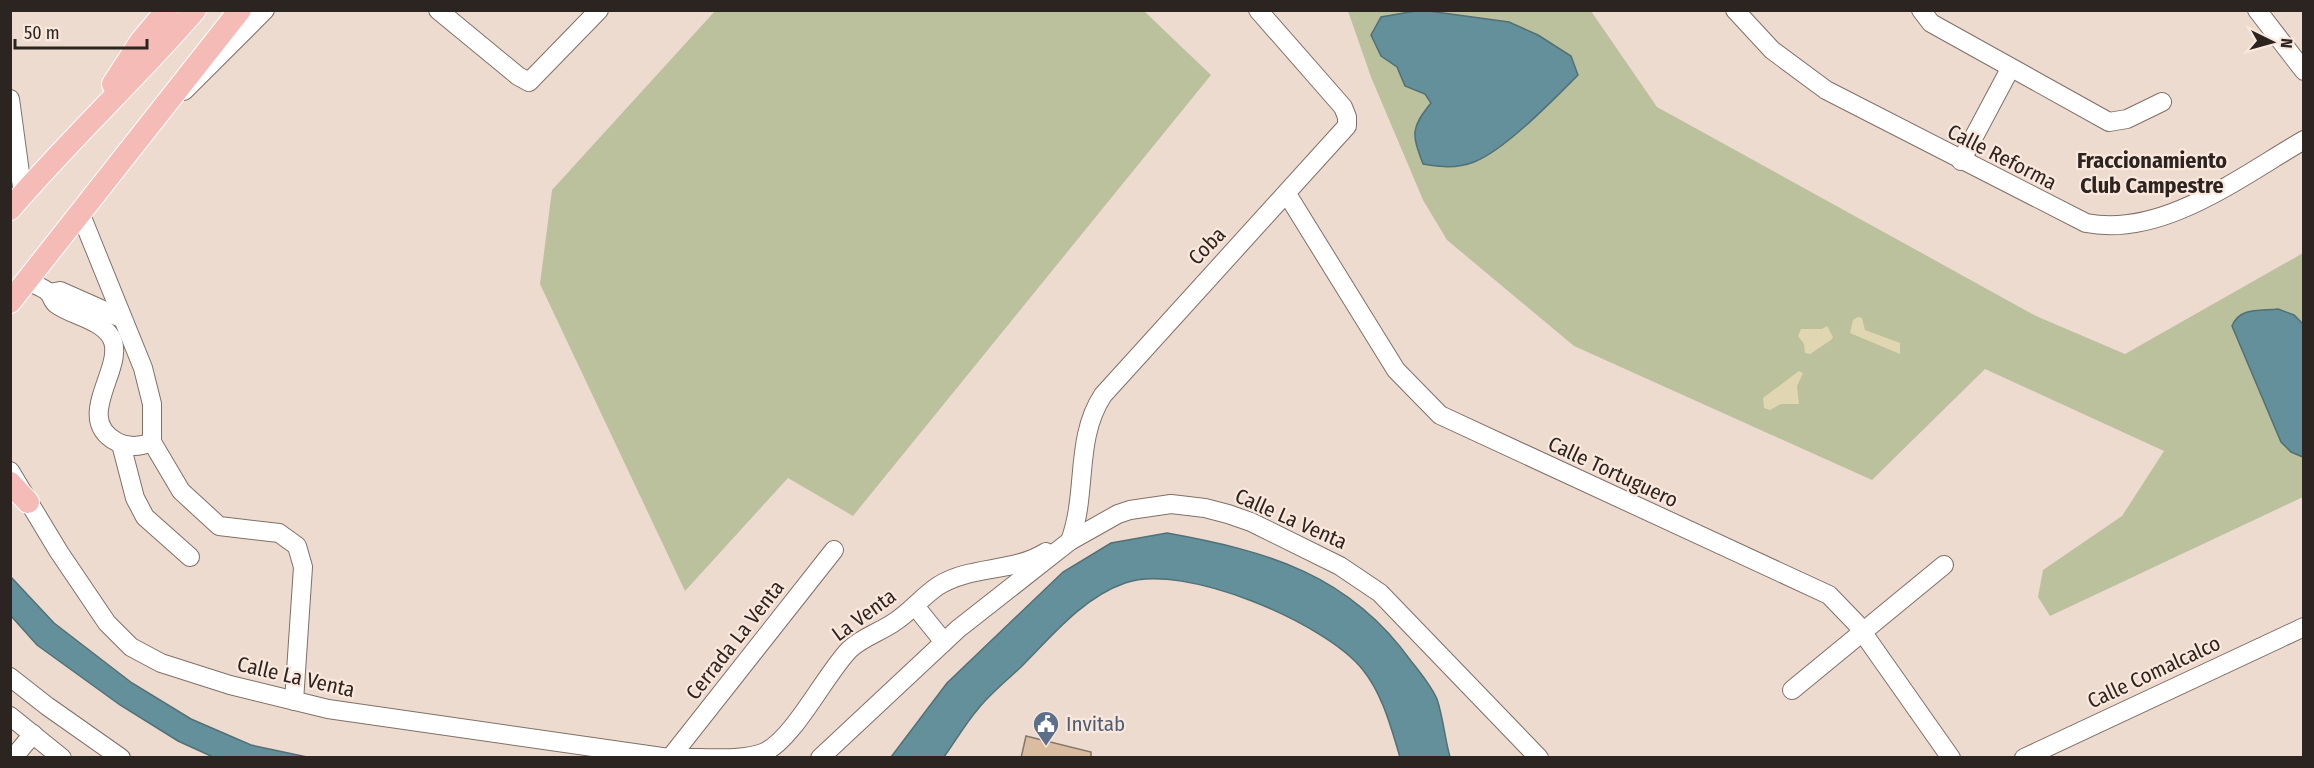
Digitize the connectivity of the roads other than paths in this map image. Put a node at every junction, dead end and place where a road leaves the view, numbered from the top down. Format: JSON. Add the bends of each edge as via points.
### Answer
{"nodes":[{"id":1,"x":167,"y":10,"type":"edge"},
{"id":2,"x":195,"y":10,"type":"edge"},
{"id":3,"x":240,"y":10,"type":"edge"},
{"id":4,"x":265,"y":10,"type":"edge"},
{"id":5,"x":438,"y":10,"type":"edge"},
{"id":6,"x":599,"y":10,"type":"edge"},
{"id":7,"x":1258,"y":10,"type":"edge"},
{"id":8,"x":1735,"y":10,"type":"edge"},
{"id":9,"x":1921,"y":10,"type":"edge"},
{"id":10,"x":2257,"y":10,"type":"edge"},
{"id":11,"x":2010,"y":69,"type":"junction"},
{"id":12,"x":2304,"y":70,"type":"edge"},
{"id":13,"x":10,"y":99,"type":"edge"},
{"id":14,"x":2162,"y":102,"type":"dead end"},
{"id":15,"x":167,"y":105,"type":"junction"},
{"id":16,"x":2304,"y":140,"type":"edge"},
{"id":17,"x":69,"y":142,"type":"junction"},
{"id":18,"x":1961,"y":160,"type":"junction"},
{"id":19,"x":1287,"y":194,"type":"junction"},
{"id":20,"x":17,"y":202,"type":"edge"},
{"id":21,"x":81,"y":215,"type":"junction"},
{"id":22,"x":49,"y":292,"type":"junction"},
{"id":23,"x":17,"y":298,"type":"edge"},
{"id":24,"x":121,"y":318,"type":"junction"},
{"id":25,"x":152,"y":442,"type":"junction"},
{"id":26,"x":122,"y":444,"type":"junction"},
{"id":27,"x":10,"y":471,"type":"edge"},
{"id":28,"x":10,"y":483,"type":"edge"},
{"id":29,"x":28,"y":502,"type":"junction"},
{"id":30,"x":1070,"y":541,"type":"junction"},
{"id":31,"x":834,"y":550,"type":"dead end"},
{"id":32,"x":190,"y":557,"type":"dead end"},
{"id":33,"x":1944,"y":565,"type":"dead end"},
{"id":34,"x":915,"y":606,"type":"junction"},
{"id":35,"x":2304,"y":627,"type":"edge"},
{"id":36,"x":1863,"y":633,"type":"junction"},
{"id":37,"x":944,"y":642,"type":"junction"},
{"id":38,"x":10,"y":677,"type":"edge"},
{"id":39,"x":1792,"y":690,"type":"dead end"},
{"id":40,"x":294,"y":701,"type":"junction"},
{"id":41,"x":10,"y":716,"type":"edge"},
{"id":42,"x":33,"y":734,"type":"junction"},
{"id":43,"x":13,"y":758,"type":"edge"},
{"id":44,"x":62,"y":758,"type":"edge"},
{"id":45,"x":122,"y":758,"type":"edge"},
{"id":46,"x":671,"y":758,"type":"edge"},
{"id":47,"x":820,"y":758,"type":"edge"},
{"id":48,"x":1539,"y":758,"type":"edge"},
{"id":49,"x":1952,"y":758,"type":"edge"},
{"id":50,"x":2024,"y":758,"type":"edge"}],
"edges":[{"from":1,"to":17,"type":"main road"},
{"from":2,"to":17,"type":"main road"},
{"from":3,"to":15,"type":"main road"},
{"from":4,"to":15,"type":"street","via":[[202,76]]},
{"from":5,"to":6,"type":"street","via":[[529,82]]},
{"from":7,"to":19,"type":"street","name":"Coba","via":[[1308,63],[1347,117],[1343,132]]},
{"from":8,"to":18,"type":"street","name":"Calle Reforma","via":[[1772,50],[1826,90]]},
{"from":9,"to":11,"type":"street","via":[[1931,24]]},
{"from":10,"to":12,"type":"street"},
{"from":11,"to":14,"type":"street","via":[[2109,122],[2127,119]]},
{"from":11,"to":18,"type":"street"},
{"from":13,"to":20,"type":"street"},
{"from":15,"to":21,"type":"main road"},
{"from":16,"to":18,"type":"street","name":"Calle Reforma","via":[[2180,209],[2125,227],[2099,226],[2074,219]]},
{"from":17,"to":20,"type":"main road"},
{"from":19,"to":30,"type":"street","name":"Coba","via":[[1201,285],[1094,409],[1084,440],[1081,500]]},
{"from":19,"to":36,"type":"street","name":"Calle Tortuguero","via":[[1396,370],[1440,415],[1818,589],[1837,601]]},
{"from":21,"to":23,"type":"main road"},
{"from":21,"to":24,"type":"street"},
{"from":22,"to":23,"type":"street"},
{"from":22,"to":24,"type":"street","via":[[60,291]]},
{"from":22,"to":26,"type":"street","via":[[55,303],[102,328],[111,337],[114,349],[100,398],[99,423]]},
{"from":24,"to":25,"type":"street","via":[[143,368],[152,404]]},
{"from":25,"to":26,"type":"street","via":[[140,447]]},
{"from":25,"to":40,"type":"street","via":[[181,491],[219,526],[279,533],[297,546],[303,567]]},
{"from":26,"to":32,"type":"street","via":[[135,498],[145,517]]},
{"from":27,"to":29,"type":"street","name":"Calle La Venta"},
{"from":28,"to":29,"type":"main road"},
{"from":29,"to":40,"type":"street","name":"Calle La Venta","via":[[93,604],[114,632],[132,647],[180,670]]},
{"from":30,"to":34,"type":"street","name":"La Venta","via":[[1060,540],[1043,554],[1017,565],[954,578]]},
{"from":30,"to":37,"type":"street","name":"Calle La Venta"},
{"from":30,"to":48,"type":"street","name":"Calle La Venta","via":[[1118,514],[1160,505],[1205,508],[1251,522],[1354,573],[1380,592]]},
{"from":31,"to":46,"type":"street","name":"Cerrada La Venta"},
{"from":33,"to":36,"type":"street"},
{"from":34,"to":37,"type":"street"},
{"from":34,"to":46,"type":"street","name":"La Venta","via":[[850,649],[789,730],[767,751],[751,756]]},
{"from":35,"to":50,"type":"street","name":"Calle Comalcalco"},
{"from":36,"to":39,"type":"street"},
{"from":36,"to":49,"type":"street","name":"Calle Tortuguero"},
{"from":37,"to":47,"type":"street","name":"Calle La Venta"},
{"from":38,"to":45,"type":"street"},
{"from":40,"to":46,"type":"street","name":"Calle La Venta","via":[[375,717]]},
{"from":41,"to":42,"type":"street"},
{"from":42,"to":43,"type":"street"},
{"from":42,"to":44,"type":"street"}]}
